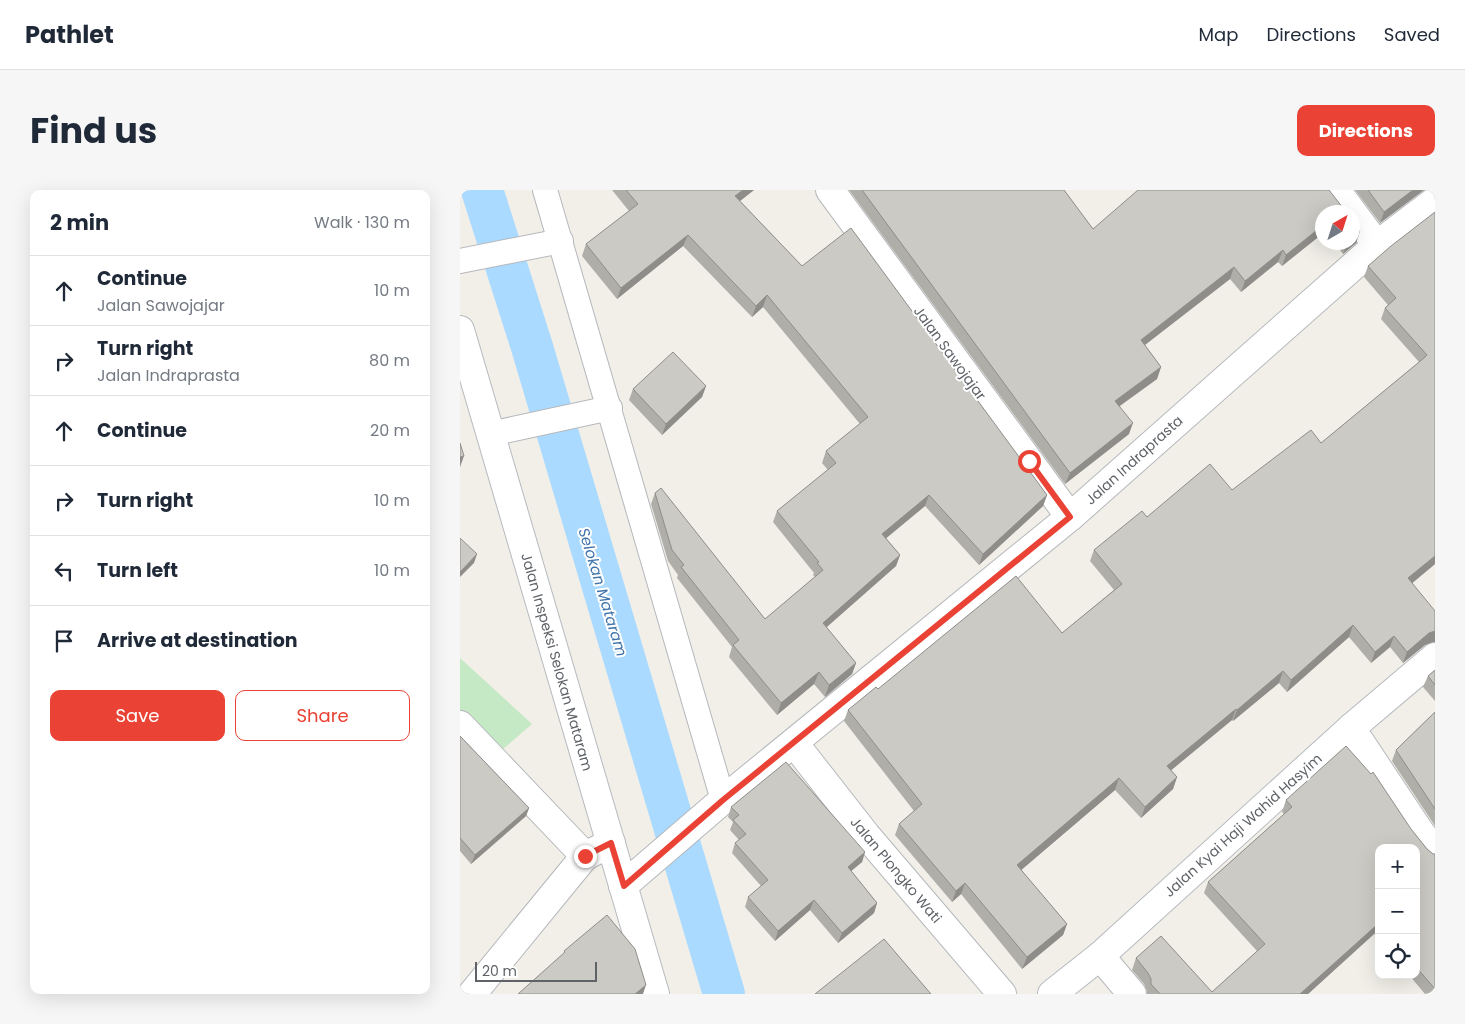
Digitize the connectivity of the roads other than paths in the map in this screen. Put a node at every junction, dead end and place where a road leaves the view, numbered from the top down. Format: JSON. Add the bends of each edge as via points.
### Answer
{"nodes":[{"id":1,"x":545,"y":190,"type":"edge"},
{"id":2,"x":830,"y":190,"type":"edge"},
{"id":3,"x":1336,"y":190,"type":"edge"},
{"id":4,"x":1435,"y":201,"type":"edge"},
{"id":5,"x":561,"y":240,"type":"junction"},
{"id":6,"x":1377,"y":245,"type":"junction"},
{"id":7,"x":465,"y":260,"type":"edge"},
{"id":8,"x":460,"y":330,"type":"edge"},
{"id":9,"x":610,"y":408,"type":"junction"},
{"id":10,"x":490,"y":434,"type":"junction"},
{"id":11,"x":1070,"y":517,"type":"junction"},
{"id":12,"x":1435,"y":657,"type":"edge"},
{"id":13,"x":460,"y":725,"type":"edge"},
{"id":14,"x":1351,"y":728,"type":"junction"},
{"id":15,"x":794,"y":743,"type":"junction"},
{"id":16,"x":718,"y":804,"type":"junction"},
{"id":17,"x":611,"y":843,"type":"junction"},
{"id":18,"x":1435,"y":851,"type":"edge"},
{"id":19,"x":585,"y":856,"type":"junction"},
{"id":20,"x":624,"y":886,"type":"junction"},
{"id":21,"x":1100,"y":956,"type":"junction"},
{"id":22,"x":472,"y":994,"type":"edge"},
{"id":23,"x":655,"y":994,"type":"edge"},
{"id":24,"x":1002,"y":994,"type":"edge"},
{"id":25,"x":1052,"y":994,"type":"edge"},
{"id":26,"x":1132,"y":994,"type":"edge"}],
"edges":[{"from":1,"to":5,"type":"lane"},
{"from":2,"to":11,"type":"street","name":"Jalan Sawojajar"},
{"from":3,"to":6,"type":"street"},
{"from":4,"to":6,"type":"street","name":"Jalan Indraprasta"},
{"from":5,"to":7,"type":"lane"},
{"from":5,"to":9,"type":"lane"},
{"from":6,"to":11,"type":"street","name":"Jalan Indraprasta"},
{"from":8,"to":10,"type":"street","name":"Jalan Inspeksi Selokan Mataram"},
{"from":9,"to":10,"type":"lane"},
{"from":9,"to":16,"type":"lane"},
{"from":10,"to":17,"type":"street","name":"Jalan Inspeksi Selokan Mataram"},
{"from":11,"to":15,"type":"street","name":"Jalan Indraprasta"},
{"from":12,"to":14,"type":"street","name":"Jalan Kyai Haji Wahid Hasyim"},
{"from":13,"to":19,"type":"street"},
{"from":14,"to":18,"type":"street"},
{"from":14,"to":21,"type":"street","name":"Jalan Kyai Haji Wahid Hasyim"},
{"from":15,"to":16,"type":"street","name":"Jalan Indraprasta"},
{"from":15,"to":24,"type":"street","name":"Jalan Plongko Wati","via":[[866,835]]},
{"from":16,"to":20,"type":"street","name":"Jalan Indraprasta"},
{"from":17,"to":19,"type":"street"},
{"from":17,"to":20,"type":"street","name":"Jalan Inspeksi Selokan Mataram"},
{"from":19,"to":22,"type":"street"},
{"from":20,"to":23,"type":"street","name":"Jalan Inspeksi Selokan Mataram"},
{"from":21,"to":25,"type":"street","name":"Jalan Kyai Haji Wahid Hasyim"},
{"from":21,"to":26,"type":"street"}]}
